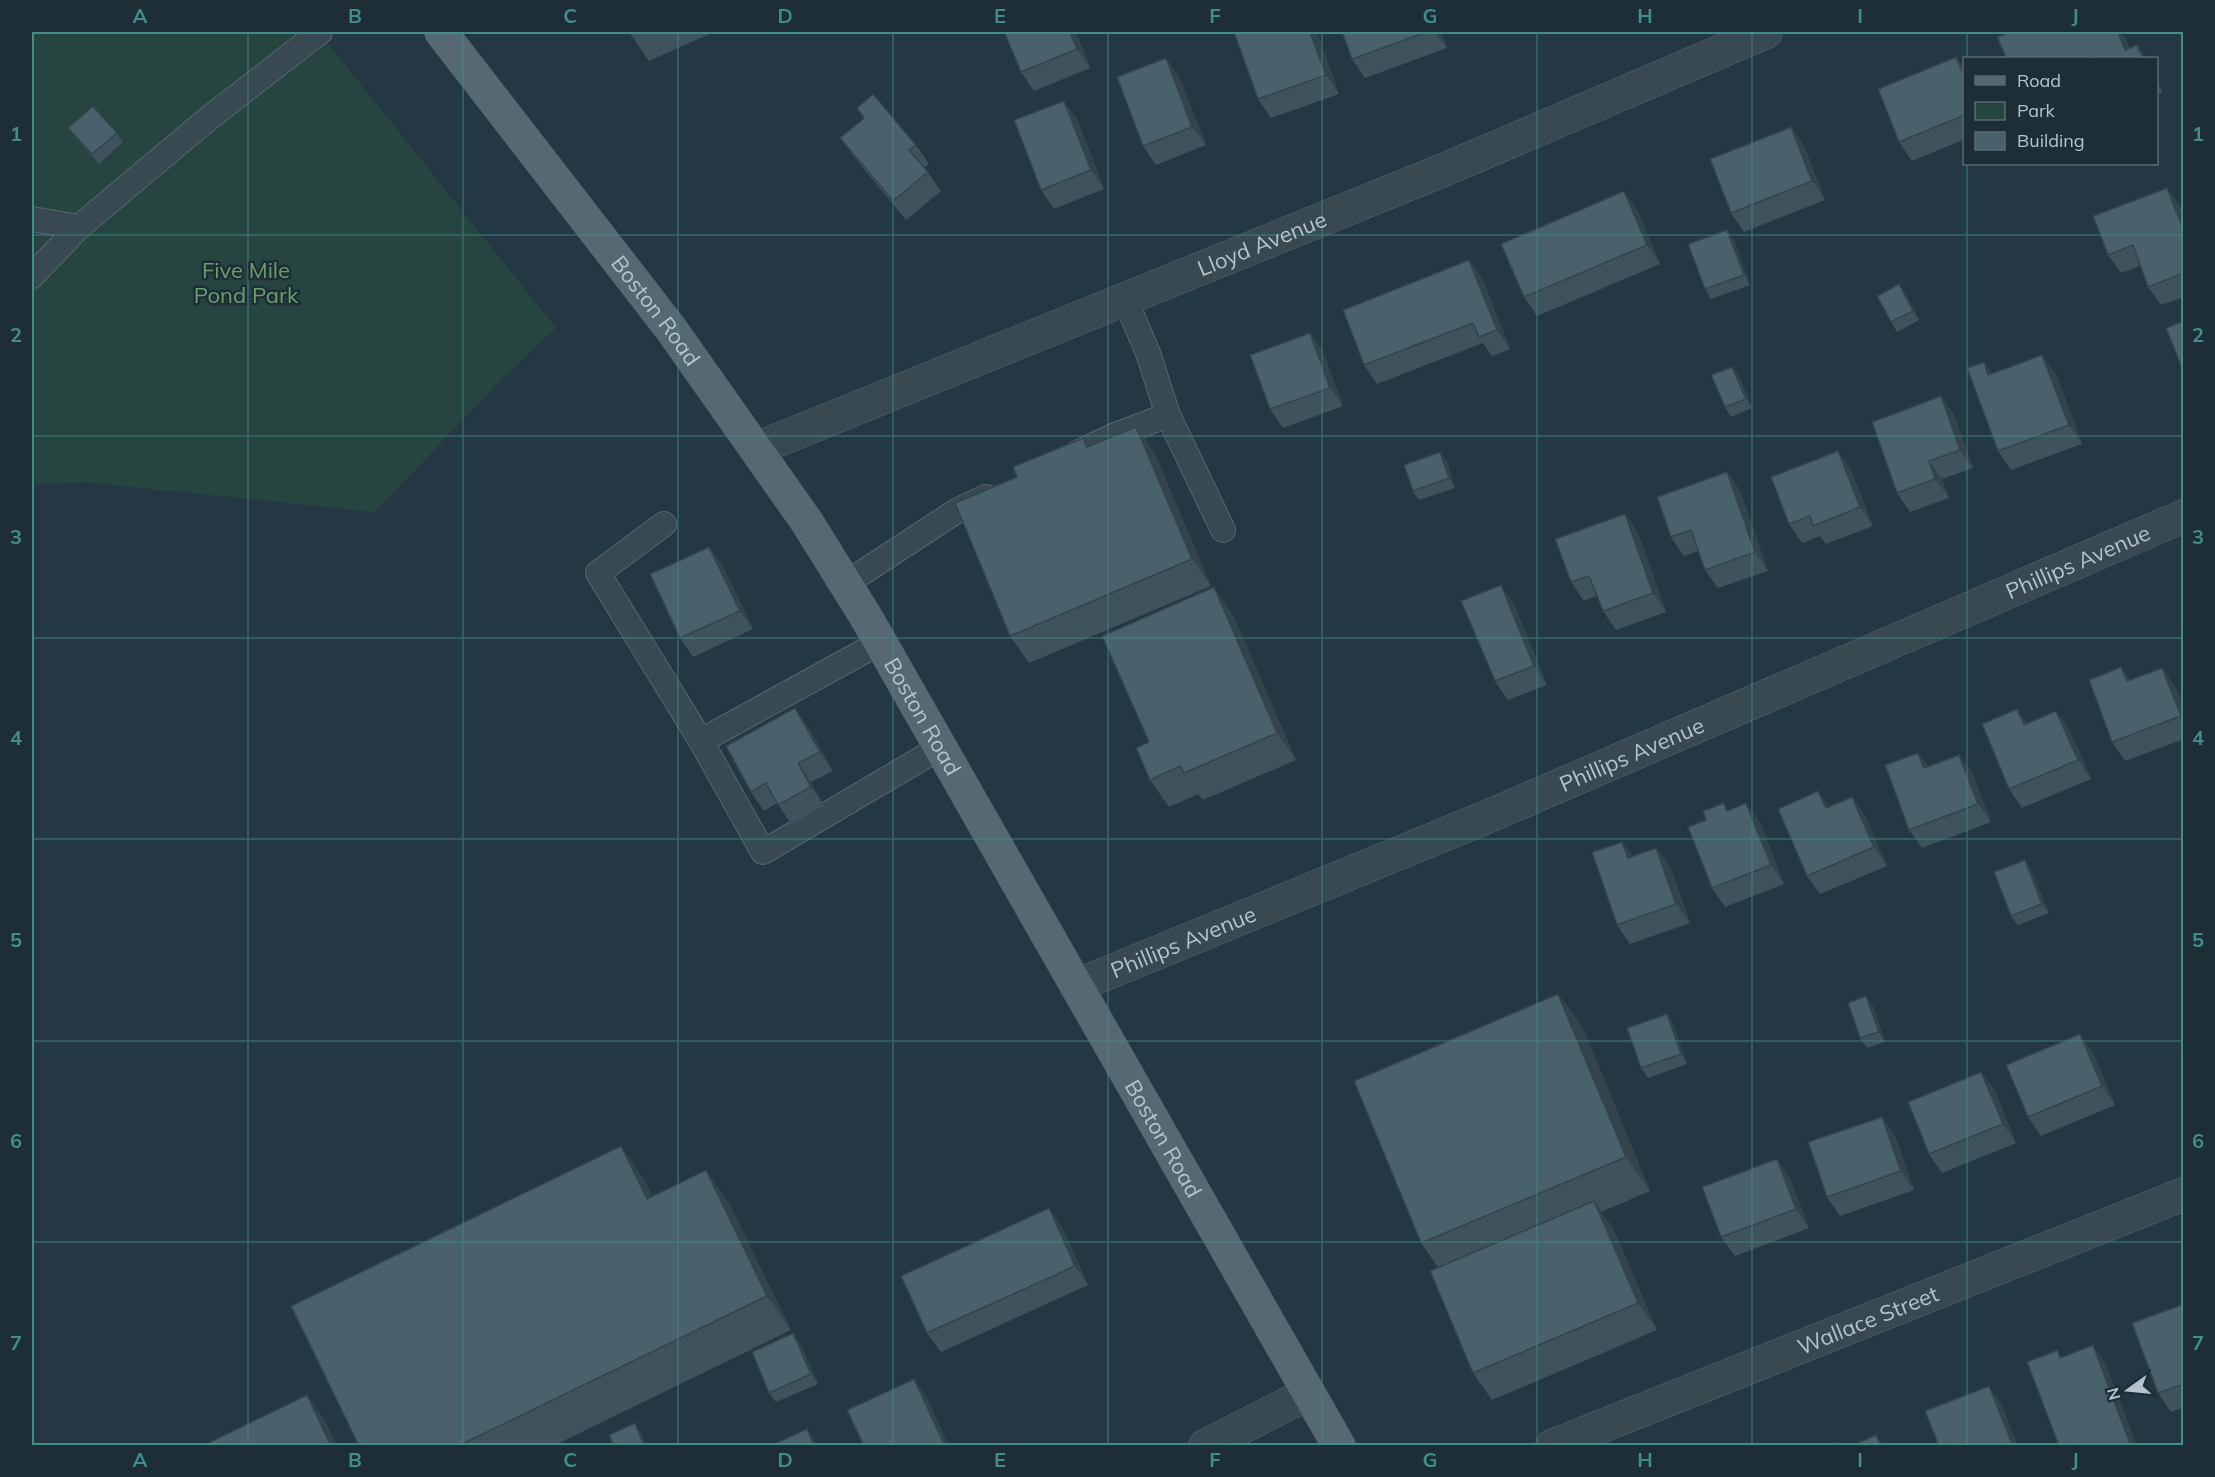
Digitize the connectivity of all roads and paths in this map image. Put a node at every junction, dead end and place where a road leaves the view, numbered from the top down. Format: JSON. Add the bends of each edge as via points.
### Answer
{"nodes":[{"id":1,"x":320,"y":32,"type":"edge"},
{"id":2,"x":441,"y":32,"type":"edge"},
{"id":3,"x":1766,"y":32,"type":"edge"},
{"id":4,"x":32,"y":219,"type":"edge"},
{"id":5,"x":79,"y":227,"type":"junction"},
{"id":6,"x":32,"y":276,"type":"edge"},
{"id":7,"x":1125,"y":299,"type":"junction"},
{"id":8,"x":1168,"y":415,"type":"junction"},
{"id":9,"x":756,"y":449,"type":"junction"},
{"id":10,"x":1061,"y":460,"type":"edge"},
{"id":11,"x":1010,"y":485,"type":"edge"},
{"id":12,"x":2184,"y":516,"type":"edge"},
{"id":13,"x":663,"y":524,"type":"dead end"},
{"id":14,"x":1223,"y":530,"type":"dead end"},
{"id":15,"x":845,"y":584,"type":"junction"},
{"id":16,"x":881,"y":642,"type":"junction"},
{"id":17,"x":701,"y":741,"type":"junction"},
{"id":18,"x":940,"y":747,"type":"junction"},
{"id":19,"x":1076,"y":986,"type":"junction"},
{"id":20,"x":2184,"y":1194,"type":"edge"},
{"id":21,"x":1309,"y":1393,"type":"junction"},
{"id":22,"x":1205,"y":1446,"type":"edge"},
{"id":23,"x":1339,"y":1446,"type":"edge"},
{"id":24,"x":1552,"y":1446,"type":"edge"}],
"edges":[{"from":1,"to":5,"type":"lane"},
{"from":2,"to":9,"type":"main road","name":"Boston Road","via":[[647,296]]},
{"from":3,"to":7,"type":"street","name":"Lloyd Avenue"},
{"from":4,"to":5,"type":"lane"},
{"from":5,"to":6,"type":"lane"},
{"from":7,"to":8,"type":"lane"},
{"from":7,"to":9,"type":"street","name":"Lloyd Avenue"},
{"from":8,"to":10,"type":"lane"},
{"from":8,"to":14,"type":"lane"},
{"from":9,"to":15,"type":"main road","name":"Boston Road"},
{"from":11,"to":15,"type":"lane","via":[[958,510]]},
{"from":12,"to":19,"type":"street","name":"Phillips Avenue","via":[[1482,819]]},
{"from":13,"to":17,"type":"lane","via":[[598,573]]},
{"from":15,"to":16,"type":"main road","name":"Boston Road"},
{"from":16,"to":17,"type":"lane"},
{"from":16,"to":18,"type":"main road","name":"Boston Road"},
{"from":17,"to":18,"type":"lane","via":[[763,852]]},
{"from":18,"to":19,"type":"main road","name":"Boston Road"},
{"from":19,"to":21,"type":"main road","name":"Boston Road"},
{"from":20,"to":24,"type":"street","name":"Wallace Street"},
{"from":21,"to":22,"type":"street"},
{"from":21,"to":23,"type":"main road","name":"Boston Road"}]}
